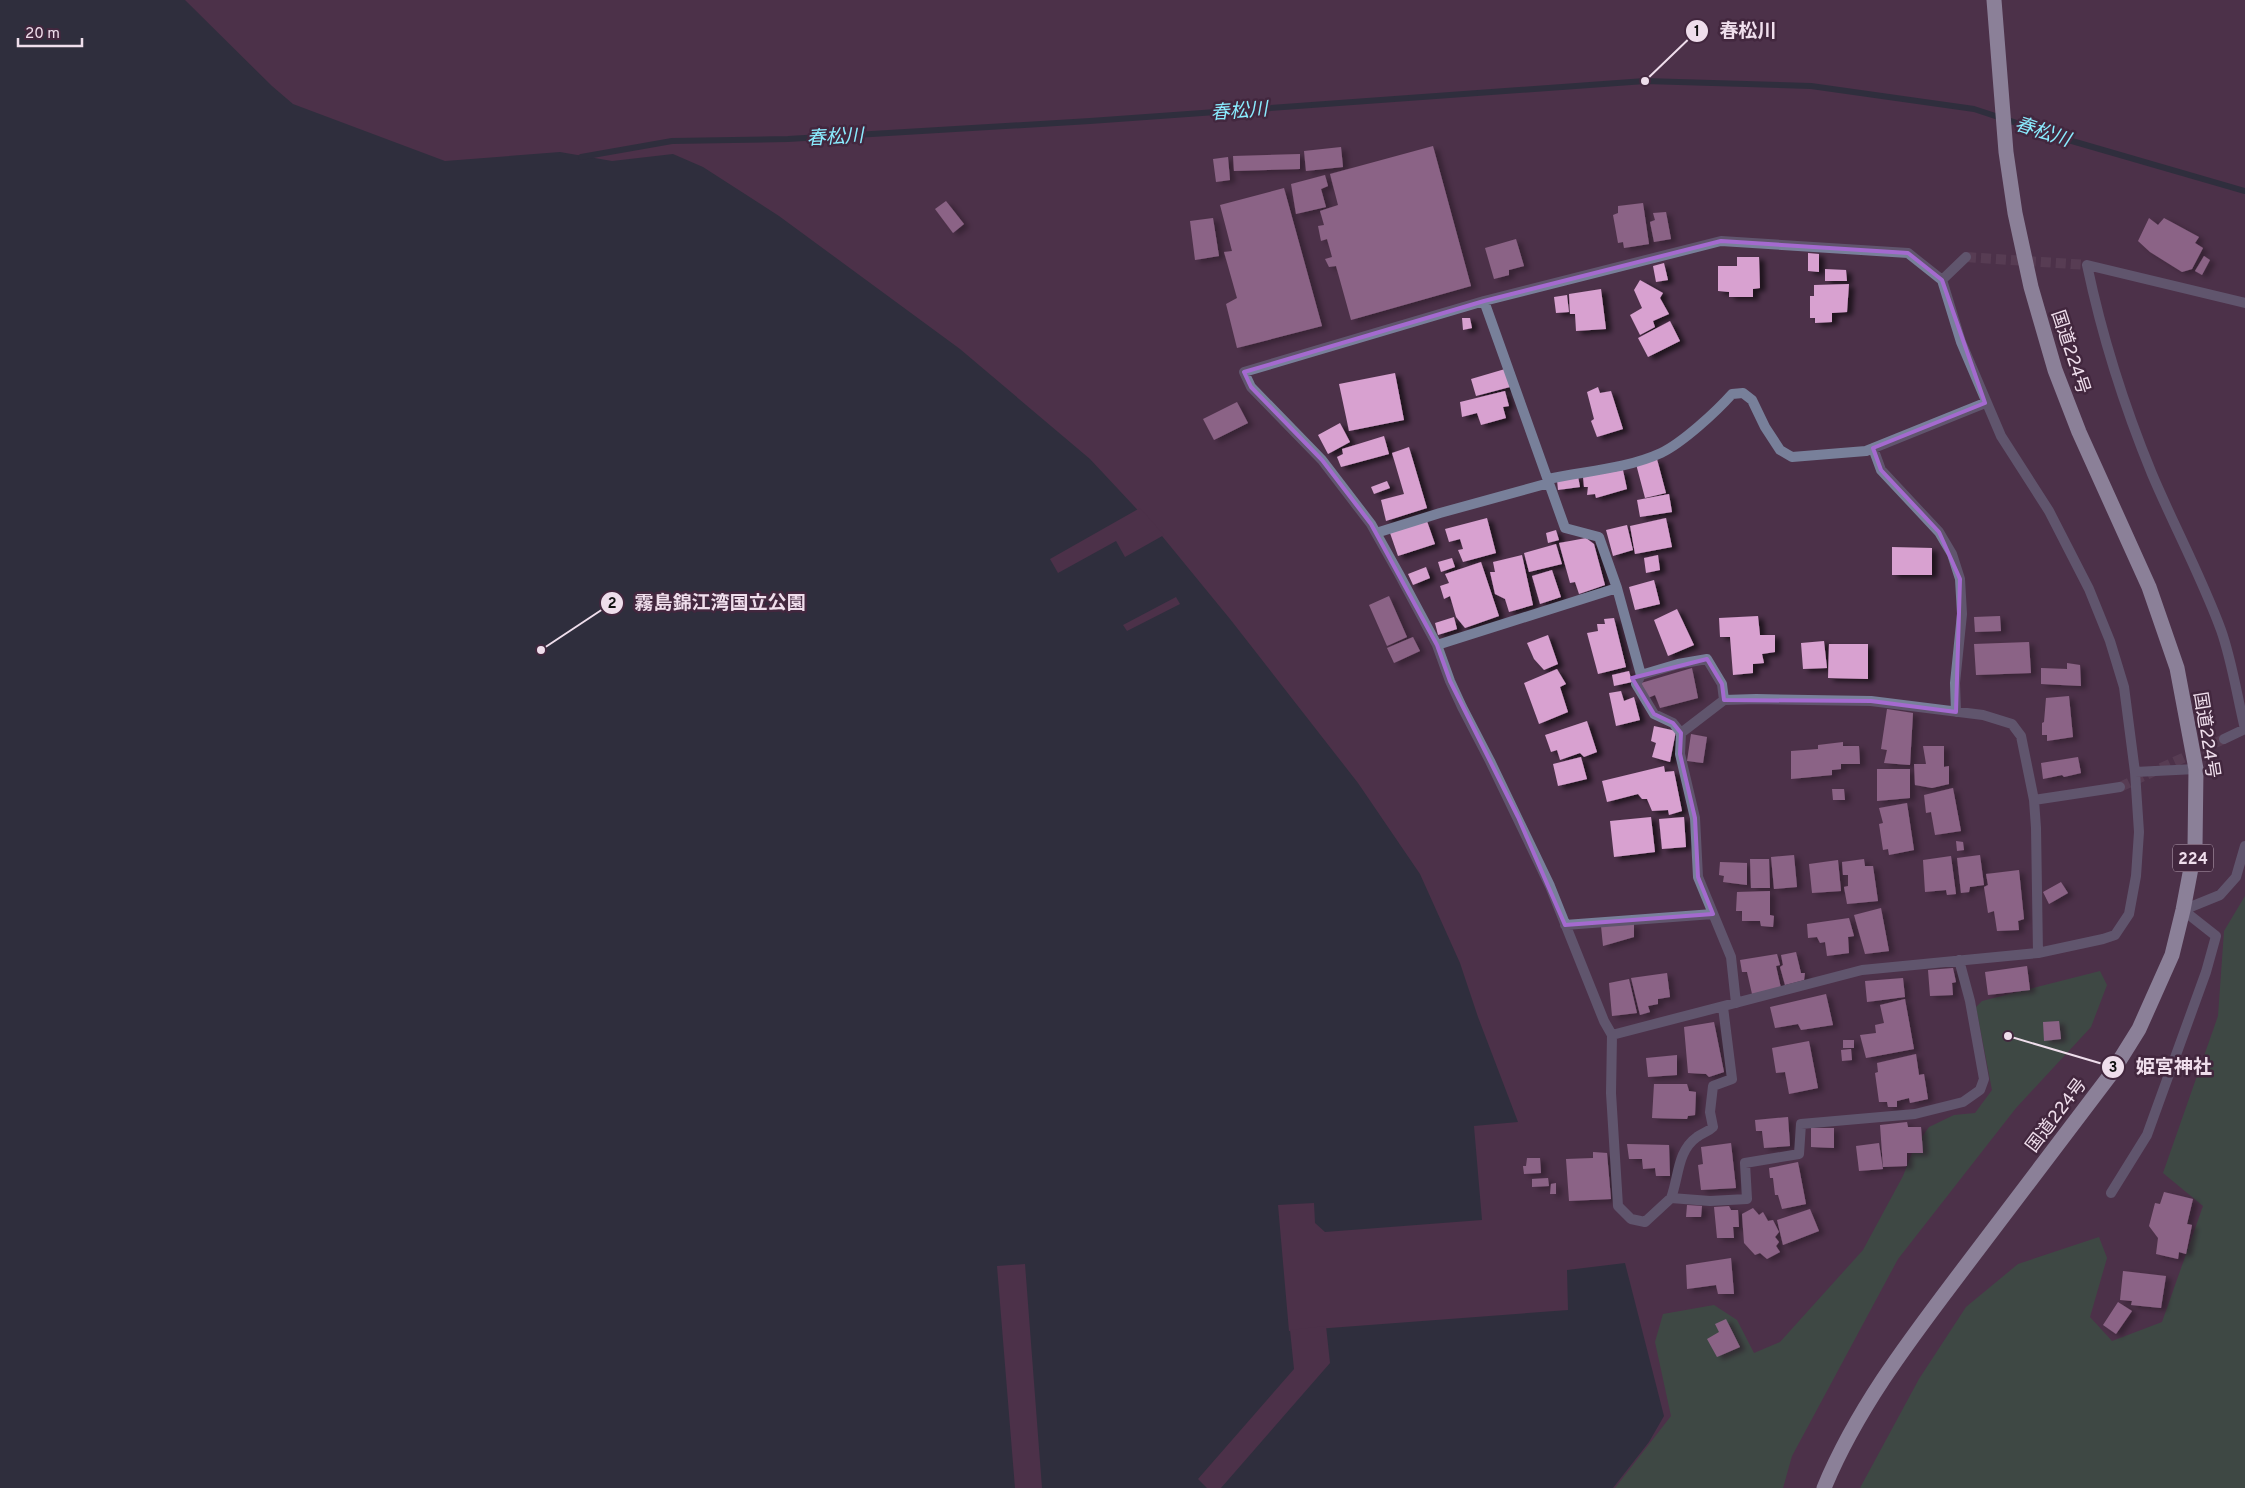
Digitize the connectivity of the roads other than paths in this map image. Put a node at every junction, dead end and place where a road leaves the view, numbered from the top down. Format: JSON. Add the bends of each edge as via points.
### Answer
{"nodes":[{"id":1,"x":1994,"y":0,"type":"edge"},
{"id":2,"x":1966,"y":257,"type":"dead end"},
{"id":3,"x":1942,"y":280,"type":"junction"},
{"id":4,"x":1484,"y":302,"type":"junction"},
{"id":5,"x":2245,"y":303,"type":"edge"},
{"id":6,"x":1985,"y":403,"type":"junction"},
{"id":7,"x":1873,"y":448,"type":"junction"},
{"id":8,"x":1549,"y":481,"type":"junction"},
{"id":9,"x":1376,"y":533,"type":"junction"},
{"id":10,"x":1617,"y":588,"type":"junction"},
{"id":11,"x":1437,"y":644,"type":"junction"},
{"id":12,"x":1641,"y":675,"type":"junction"},
{"id":13,"x":1724,"y":700,"type":"junction"},
{"id":14,"x":1956,"y":712,"type":"junction"},
{"id":15,"x":2245,"y":729,"type":"edge"},
{"id":16,"x":1682,"y":734,"type":"junction"},
{"id":17,"x":2224,"y":739,"type":"tunnel mouth"},
{"id":18,"x":2196,"y":769,"type":"junction"},
{"id":19,"x":2135,"y":772,"type":"junction"},
{"id":20,"x":2120,"y":787,"type":"tunnel mouth"},
{"id":21,"x":2034,"y":800,"type":"junction"},
{"id":22,"x":2245,"y":846,"type":"edge"},
{"id":23,"x":2183,"y":910,"type":"junction"},
{"id":24,"x":1713,"y":914,"type":"junction"},
{"id":25,"x":1565,"y":925,"type":"junction"},
{"id":26,"x":2038,"y":952,"type":"junction"},
{"id":27,"x":1960,"y":960,"type":"junction"},
{"id":28,"x":1736,"y":1004,"type":"junction"},
{"id":29,"x":1723,"y":1007,"type":"junction"},
{"id":30,"x":1612,"y":1035,"type":"junction"},
{"id":31,"x":2111,"y":1193,"type":"dead end"},
{"id":32,"x":1671,"y":1198,"type":"junction"},
{"id":33,"x":1824,"y":1488,"type":"edge"}],
"edges":[{"from":1,"to":18,"type":"highway","name":"国道224号","number":"224","via":[[2006,152],[2014,213],[2027,268],[2055,370],[2079,432],[2149,587],[2177,668]]},
{"from":2,"to":3,"type":"street"},
{"from":3,"to":4,"type":"street","via":[[1908,254],[1721,241]]},
{"from":3,"to":6,"type":"street","via":[[1961,342]]},
{"from":4,"to":8,"type":"street"},
{"from":4,"to":9,"type":"street","via":[[1244,372],[1252,387],[1322,460]]},
{"from":5,"to":15,"type":"street","via":[[2087,265],[2100,323],[2127,406],[2221,632]]},
{"from":6,"to":7,"type":"street"},
{"from":6,"to":19,"type":"street","via":[[2001,436],[2049,511],[2110,640],[2124,687]]},
{"from":7,"to":8,"type":"street","via":[[1792,458],[1780,450],[1752,400],[1743,393],[1732,394],[1660,454]]},
{"from":7,"to":14,"type":"street","via":[[1881,470],[1939,532],[1952,554],[1960,579],[1962,614],[1955,683]]},
{"from":8,"to":9,"type":"street"},
{"from":8,"to":10,"type":"street","via":[[1565,528],[1599,537]]},
{"from":9,"to":11,"type":"street"},
{"from":10,"to":11,"type":"street"},
{"from":10,"to":12,"type":"street"},
{"from":11,"to":25,"type":"street","via":[[1450,681],[1518,817]]},
{"from":12,"to":13,"type":"street","via":[[1678,664],[1707,660],[1722,684]]},
{"from":12,"to":16,"type":"street","via":[[1636,684],[1654,714],[1673,723]]},
{"from":13,"to":14,"type":"street","via":[[1871,702]]},
{"from":13,"to":16,"type":"street"},
{"from":14,"to":21,"type":"street","via":[[1983,715],[2012,724],[2021,736]]},
{"from":15,"to":17,"type":"street"},
{"from":16,"to":24,"type":"street","via":[[1680,754],[1695,818],[1698,877]]},
{"from":18,"to":19,"type":"street"},
{"from":18,"to":23,"type":"highway","name":"国道224号","number":"224","via":[[2195,847]]},
{"from":19,"to":26,"type":"street","via":[[2139,832],[2129,914],[2115,935]]},
{"from":20,"to":21,"type":"street"},
{"from":21,"to":26,"type":"street"},
{"from":22,"to":23,"type":"street","via":[[2236,877],[2220,895]]},
{"from":23,"to":31,"type":"street","via":[[2216,936],[2147,1135]]},
{"from":23,"to":33,"type":"highway","name":"国道224号","number":"224","via":[[2172,955],[2139,1029],[2111,1074],[1903,1349],[1858,1416]]},
{"from":24,"to":25,"type":"street"},
{"from":24,"to":28,"type":"street","via":[[1731,957]]},
{"from":25,"to":30,"type":"street"},
{"from":26,"to":27,"type":"street"},
{"from":27,"to":28,"type":"street","via":[[1862,970]]},
{"from":27,"to":32,"type":"street","via":[[1984,1079],[1980,1090],[1964,1102],[1915,1114],[1801,1124],[1799,1154],[1745,1163],[1747,1199]]},
{"from":28,"to":29,"type":"street"},
{"from":29,"to":30,"type":"street"},
{"from":29,"to":32,"type":"street","via":[[1732,1079],[1714,1086],[1710,1112],[1714,1127],[1696,1137],[1687,1147]]},
{"from":30,"to":32,"type":"street","via":[[1611,1093],[1618,1206],[1631,1219],[1645,1222]]}]}
